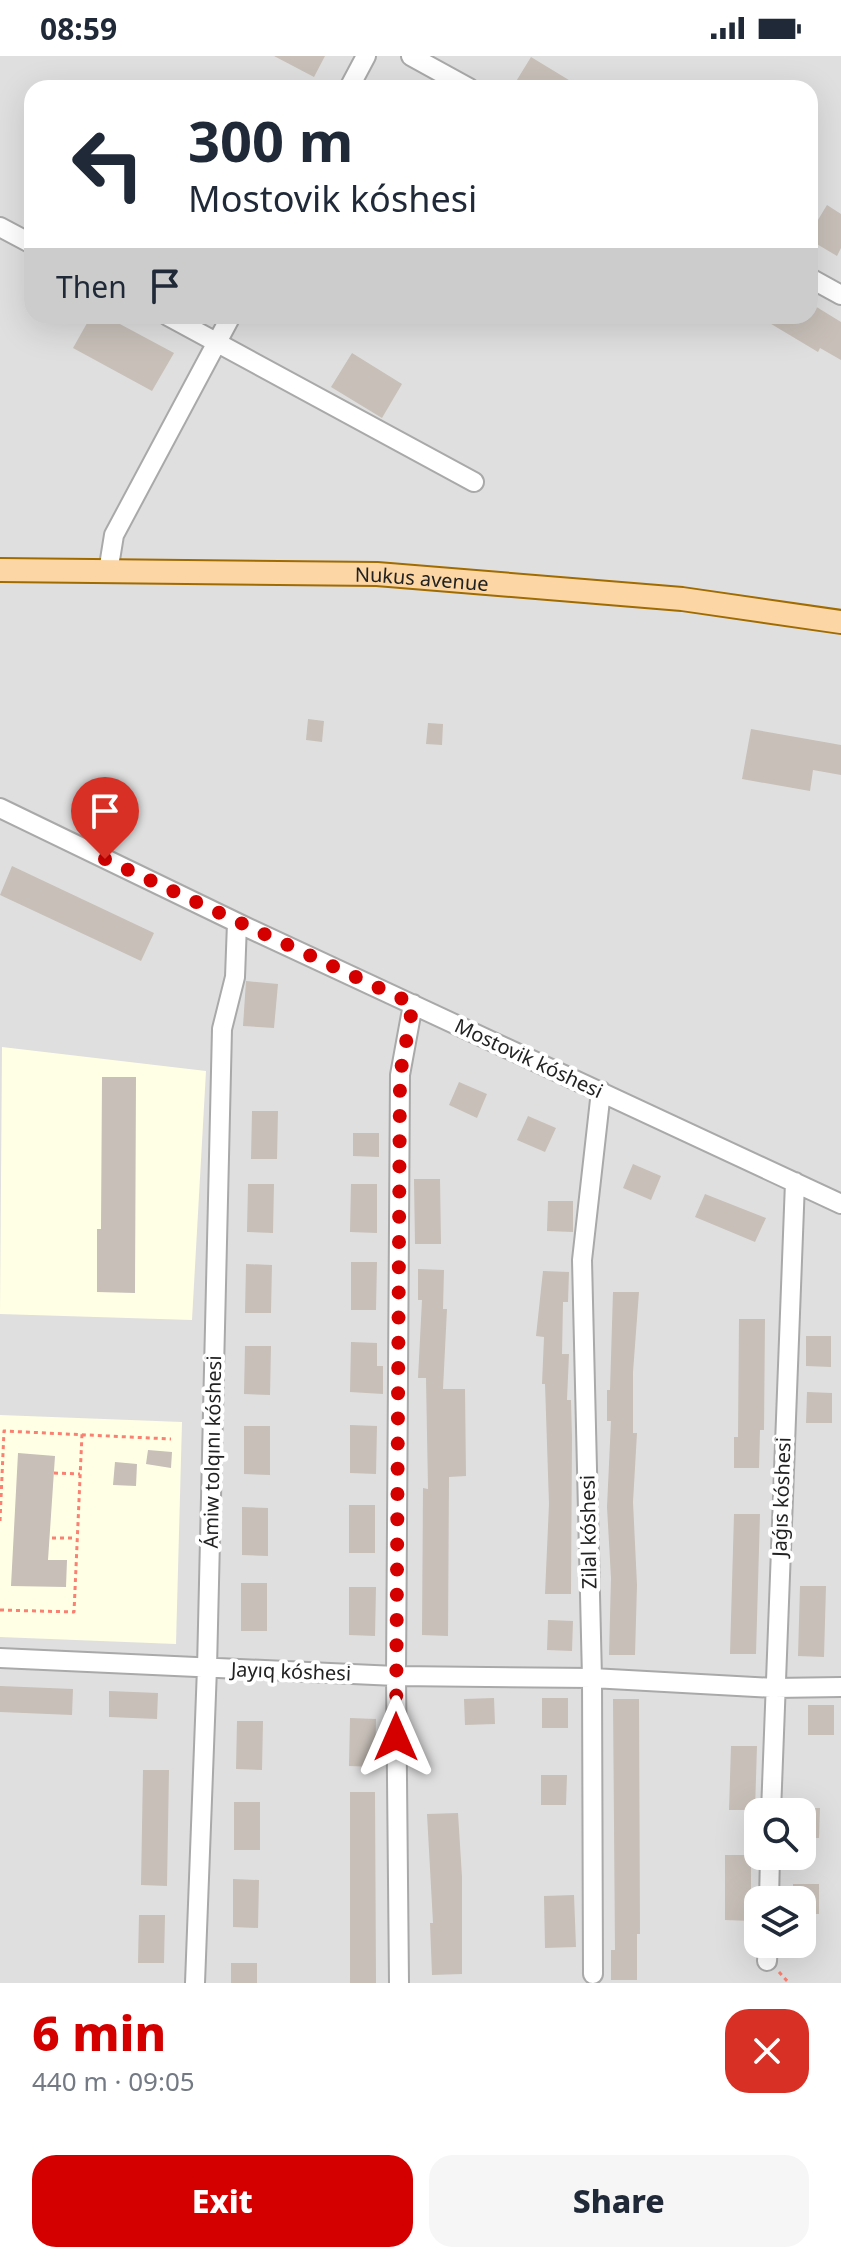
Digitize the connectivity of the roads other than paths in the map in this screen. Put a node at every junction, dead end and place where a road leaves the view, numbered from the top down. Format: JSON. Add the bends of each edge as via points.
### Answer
{"nodes":[{"id":1,"x":366,"y":56,"type":"edge"},
{"id":2,"x":411,"y":56,"type":"edge"},
{"id":3,"x":353,"y":80,"type":"edge"},
{"id":4,"x":454,"y":80,"type":"edge"},
{"id":5,"x":0,"y":227,"type":"edge"},
{"id":6,"x":24,"y":240,"type":"edge"},
{"id":7,"x":818,"y":282,"type":"edge"},
{"id":8,"x":841,"y":295,"type":"edge"},
{"id":9,"x":183,"y":324,"type":"edge"},
{"id":10,"x":227,"y":324,"type":"edge"},
{"id":11,"x":218,"y":342,"type":"junction"},
{"id":12,"x":474,"y":482,"type":"dead end"},
{"id":13,"x":0,"y":570,"type":"edge"},
{"id":14,"x":108,"y":572,"type":"junction"},
{"id":15,"x":841,"y":622,"type":"edge"},
{"id":16,"x":0,"y":808,"type":"edge"},
{"id":17,"x":237,"y":923,"type":"junction"},
{"id":18,"x":413,"y":1004,"type":"junction"},
{"id":19,"x":601,"y":1091,"type":"junction"},
{"id":20,"x":795,"y":1182,"type":"junction"},
{"id":21,"x":841,"y":1204,"type":"edge"},
{"id":22,"x":0,"y":1658,"type":"edge"},
{"id":23,"x":207,"y":1668,"type":"junction"},
{"id":24,"x":396,"y":1676,"type":"junction"},
{"id":25,"x":592,"y":1678,"type":"junction"},
{"id":26,"x":841,"y":1687,"type":"edge"},
{"id":27,"x":775,"y":1688,"type":"junction"},
{"id":28,"x":771,"y":1798,"type":"edge"},
{"id":29,"x":593,"y":1974,"type":"dead end"},
{"id":30,"x":399,"y":1982,"type":"edge"},
{"id":31,"x":195,"y":1983,"type":"edge"}],
"edges":[{"from":1,"to":3,"type":"street"},
{"from":2,"to":4,"type":"street"},
{"from":5,"to":6,"type":"street"},
{"from":7,"to":8,"type":"street"},
{"from":9,"to":11,"type":"street"},
{"from":10,"to":11,"type":"street"},
{"from":11,"to":12,"type":"street"},
{"from":11,"to":14,"type":"street","via":[[114,535]]},
{"from":13,"to":14,"type":"main road","name":"Nukus avenue"},
{"from":14,"to":15,"type":"main road","name":"Nukus avenue","via":[[377,574],[483,581],[682,599]]},
{"from":16,"to":17,"type":"street","name":"Mostovik kóshesi"},
{"from":17,"to":18,"type":"street","name":"Mostovik kóshesi"},
{"from":17,"to":23,"type":"street","name":"Ámiw tolqını kóshesi","via":[[235,977],[222,1029]]},
{"from":18,"to":19,"type":"street","name":"Mostovik kóshesi"},
{"from":18,"to":24,"type":"street","via":[[400,1075]]},
{"from":19,"to":20,"type":"street","name":"Mostovik kóshesi"},
{"from":19,"to":25,"type":"street","name":"Zilal kóshesi","via":[[582,1260]]},
{"from":20,"to":21,"type":"street","name":"Mostovik kóshesi"},
{"from":20,"to":27,"type":"street","name":"Jaǵıs kóshesi"},
{"from":22,"to":23,"type":"street","name":"Jayıq kóshesi"},
{"from":23,"to":24,"type":"street","name":"Jayıq kóshesi"},
{"from":23,"to":31,"type":"street","name":"Ámiw tolqını kóshesi"},
{"from":24,"to":25,"type":"street","name":"Jayıq kóshesi"},
{"from":24,"to":30,"type":"street"},
{"from":25,"to":27,"type":"street","name":"Jayıq kóshesi"},
{"from":25,"to":29,"type":"street","name":"Zilal kóshesi"},
{"from":26,"to":27,"type":"street","name":"Jayıq kóshesi"},
{"from":27,"to":28,"type":"street","name":"Jaǵıs kóshesi"}]}
